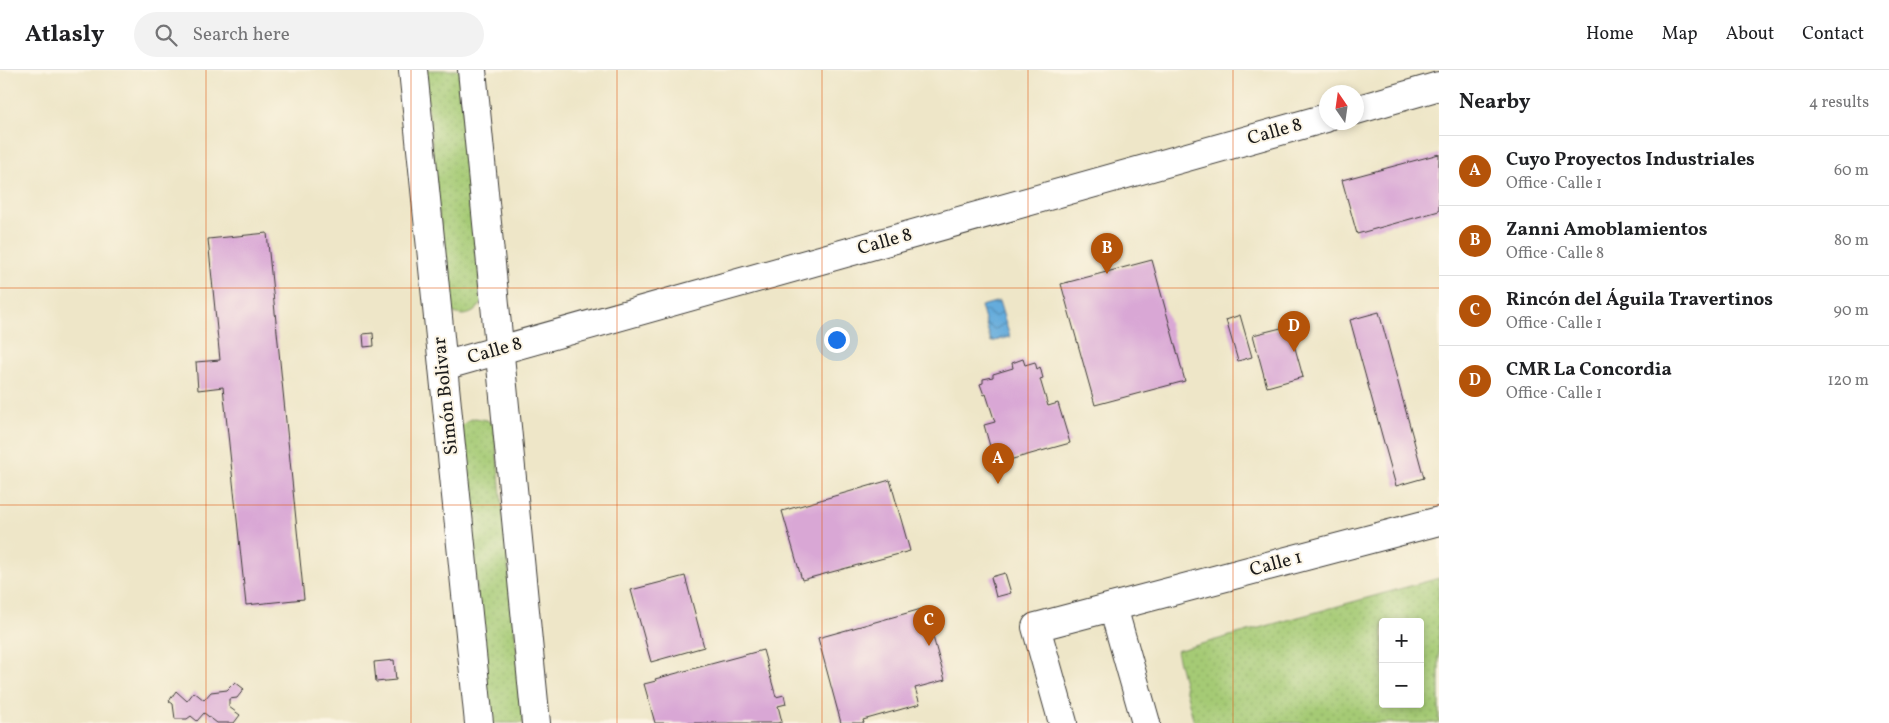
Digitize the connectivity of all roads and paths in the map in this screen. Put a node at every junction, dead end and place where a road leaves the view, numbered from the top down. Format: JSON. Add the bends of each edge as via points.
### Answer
{"nodes":[{"id":1,"x":413,"y":70,"type":"edge"},
{"id":2,"x":472,"y":70,"type":"edge"},
{"id":3,"x":1439,"y":86,"type":"edge"},
{"id":4,"x":1364,"y":108,"type":"edge"},
{"id":5,"x":1319,"y":120,"type":"edge"},
{"id":6,"x":499,"y":350,"type":"junction"},
{"id":7,"x":443,"y":366,"type":"junction"},
{"id":8,"x":1439,"y":521,"type":"edge"},
{"id":9,"x":1113,"y":607,"type":"junction"},
{"id":10,"x":479,"y":723,"type":"edge"},
{"id":11,"x":536,"y":723,"type":"edge"},
{"id":12,"x":1063,"y":723,"type":"edge"},
{"id":13,"x":1146,"y":723,"type":"edge"}],
"edges":[{"from":1,"to":7,"type":"street","name":"Simón Bolivar"},
{"from":2,"to":6,"type":"street"},
{"from":3,"to":4,"type":"street"},
{"from":5,"to":6,"type":"street","name":"Calle 8"},
{"from":6,"to":7,"type":"street","name":"Calle 8"},
{"from":6,"to":11,"type":"street"},
{"from":7,"to":10,"type":"street","name":"Simón Bolivar"},
{"from":8,"to":9,"type":"street","name":"Calle 1"},
{"from":9,"to":12,"type":"street","name":"Calle 1","via":[[1036,627]]},
{"from":9,"to":13,"type":"street"}]}
